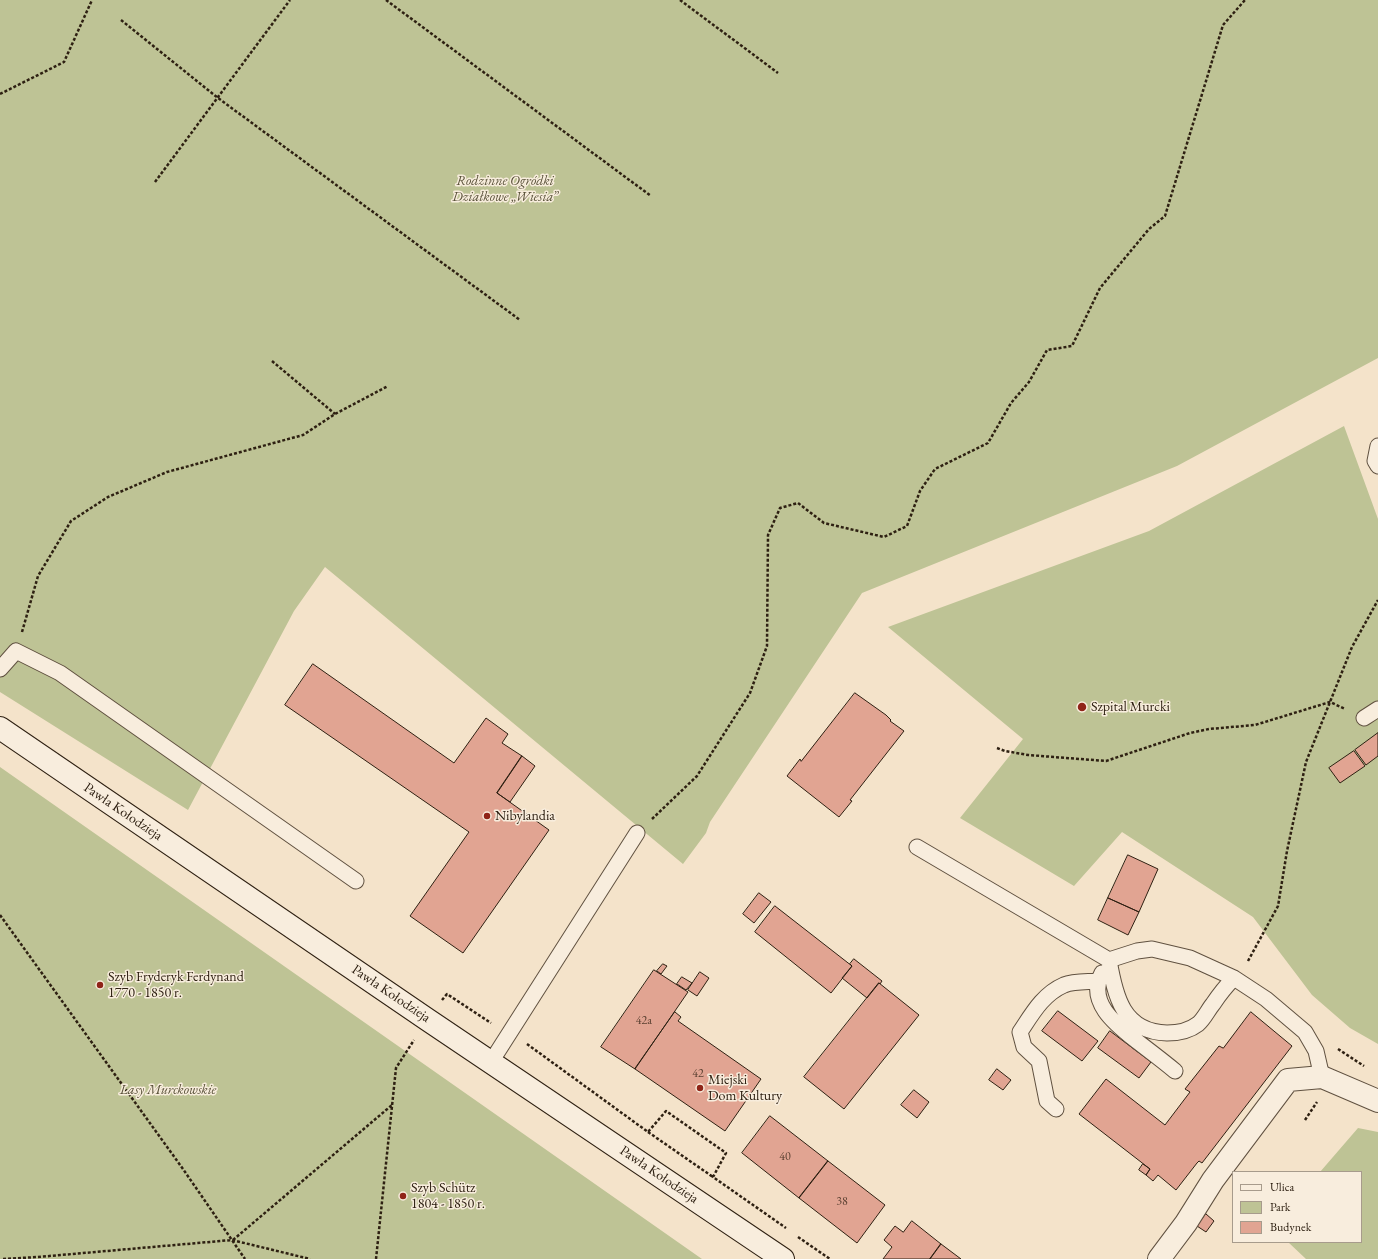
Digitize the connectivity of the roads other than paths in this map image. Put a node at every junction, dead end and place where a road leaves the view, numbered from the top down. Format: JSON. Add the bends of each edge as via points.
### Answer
{"nodes":[{"id":1,"x":1378,"y":446,"type":"edge"},
{"id":2,"x":1378,"y":466,"type":"edge"},
{"id":3,"x":0,"y":669,"type":"edge"},
{"id":4,"x":1378,"y":709,"type":"edge"},
{"id":5,"x":1364,"y":718,"type":"dead end"},
{"id":6,"x":0,"y":728,"type":"edge"},
{"id":7,"x":638,"y":833,"type":"road end"},
{"id":8,"x":917,"y":847,"type":"dead end"},
{"id":9,"x":356,"y":881,"type":"dead end"},
{"id":10,"x":1109,"y":960,"type":"junction"},
{"id":11,"x":1234,"y":978,"type":"junction"},
{"id":12,"x":1098,"y":981,"type":"junction"},
{"id":13,"x":491,"y":1062,"type":"junction"},
{"id":14,"x":1175,"y":1071,"type":"dead end"},
{"id":15,"x":1322,"y":1077,"type":"junction"},
{"id":16,"x":1378,"y":1101,"type":"edge"},
{"id":17,"x":1056,"y":1109,"type":"dead end"},
{"id":18,"x":783,"y":1259,"type":"edge"},
{"id":19,"x":1159,"y":1259,"type":"edge"}],
"edges":[{"from":1,"to":2,"type":"lane","via":[[1375,461]]},
{"from":3,"to":9,"type":"lane","via":[[16,651],[60,674]]},
{"from":4,"to":5,"type":"lane"},
{"from":6,"to":13,"type":"street","name":"Pawła Kołodzieja"},
{"from":7,"to":13,"type":"lane"},
{"from":8,"to":10,"type":"lane"},
{"from":10,"to":11,"type":"lane","via":[[1137,950],[1152,949],[1190,958]]},
{"from":10,"to":11,"type":"lane","via":[[1115,992],[1123,1009],[1133,1022],[1147,1030],[1161,1033],[1178,1033],[1200,1023]]},
{"from":10,"to":12,"type":"lane"},
{"from":11,"to":15,"type":"lane","via":[[1266,999],[1305,1032],[1316,1051]]},
{"from":12,"to":14,"type":"lane","via":[[1098,994],[1105,1012]]},
{"from":12,"to":17,"type":"lane","via":[[1064,985],[1053,992],[1041,1001],[1020,1032],[1024,1047],[1039,1061],[1046,1101]]},
{"from":13,"to":18,"type":"street","name":"Pawła Kołodzieja"},
{"from":15,"to":16,"type":"street"},
{"from":15,"to":19,"type":"street","via":[[1288,1080],[1213,1180]]}]}
